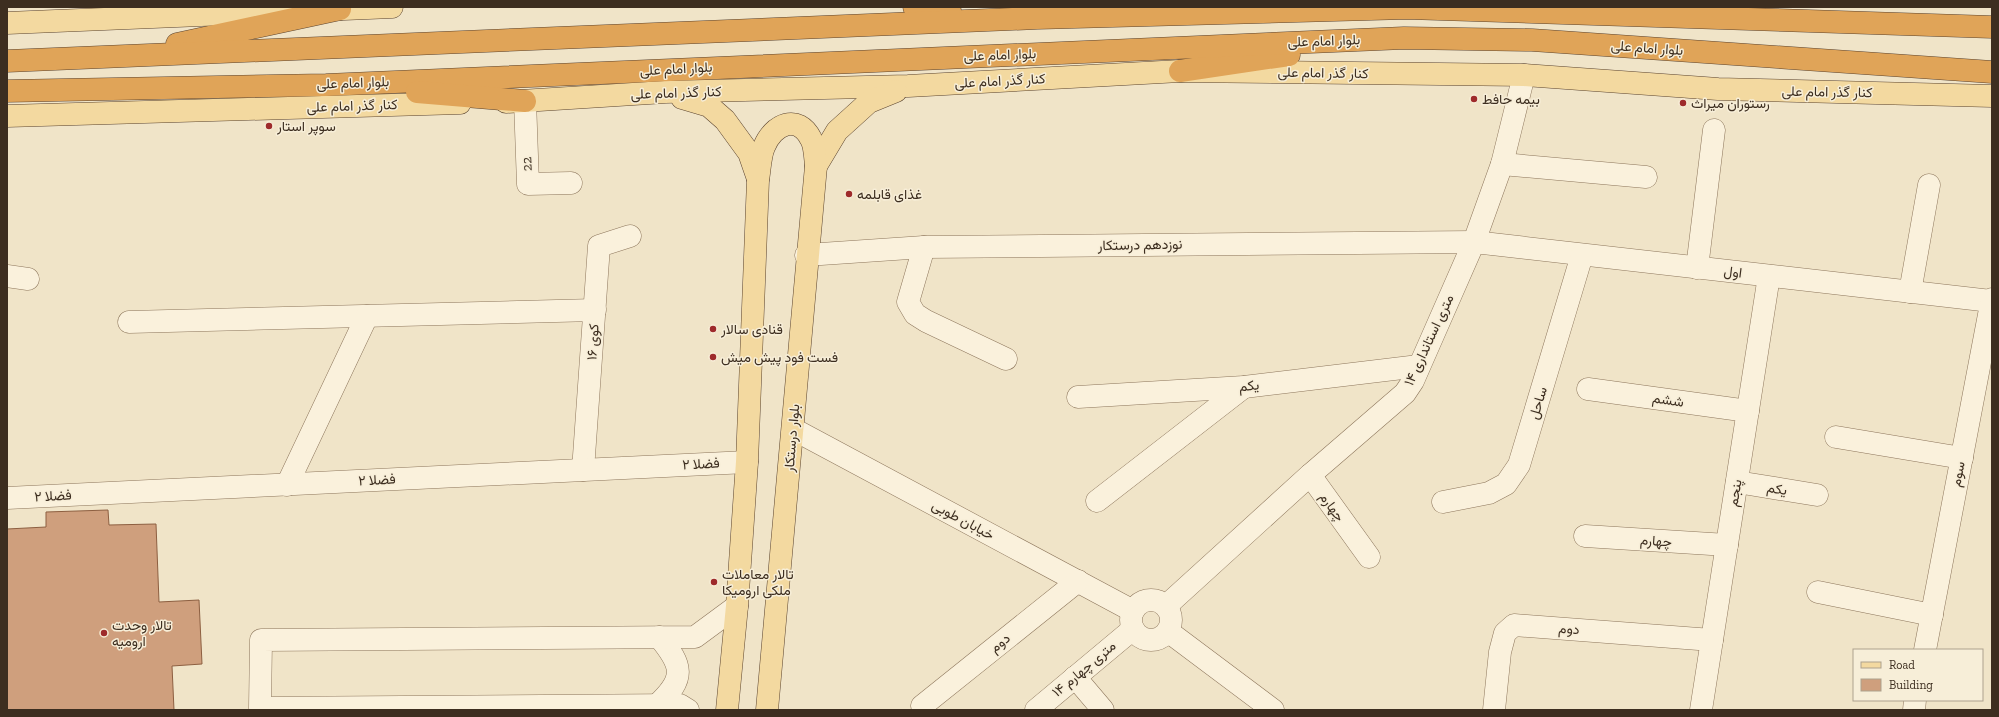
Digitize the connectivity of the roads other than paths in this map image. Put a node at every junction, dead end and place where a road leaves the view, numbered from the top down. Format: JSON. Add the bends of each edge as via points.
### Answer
{"nodes":[{"id":1,"x":392,"y":7,"type":"edge"},
{"id":2,"x":914,"y":7,"type":"edge"},
{"id":3,"x":340,"y":9,"type":"junction"},
{"id":4,"x":1036,"y":18,"type":"junction"},
{"id":5,"x":7,"y":23,"type":"edge"},
{"id":6,"x":1992,"y":27,"type":"edge"},
{"id":7,"x":1404,"y":38,"type":"junction"},
{"id":8,"x":118,"y":57,"type":"junction"},
{"id":9,"x":7,"y":61,"type":"edge"},
{"id":10,"x":1180,"y":71,"type":"junction"},
{"id":11,"x":1992,"y":72,"type":"edge"},
{"id":12,"x":1524,"y":75,"type":"junction"},
{"id":13,"x":326,"y":85,"type":"junction"},
{"id":14,"x":908,"y":86,"type":"junction"},
{"id":15,"x":7,"y":91,"type":"edge"},
{"id":16,"x":665,"y":92,"type":"junction"},
{"id":17,"x":1992,"y":96,"type":"edge"},
{"id":18,"x":525,"y":101,"type":"junction"},
{"id":19,"x":7,"y":116,"type":"edge"},
{"id":20,"x":1714,"y":130,"type":"dead end"},
{"id":21,"x":1502,"y":164,"type":"junction"},
{"id":22,"x":816,"y":166,"type":"junction"},
{"id":23,"x":1646,"y":177,"type":"dead end"},
{"id":24,"x":758,"y":180,"type":"junction"},
{"id":25,"x":571,"y":183,"type":"dead end"},
{"id":26,"x":1929,"y":185,"type":"dead end"},
{"id":27,"x":630,"y":236,"type":"dead end"},
{"id":28,"x":1474,"y":242,"type":"junction"},
{"id":29,"x":924,"y":247,"type":"junction"},
{"id":30,"x":806,"y":255,"type":"junction"},
{"id":31,"x":1582,"y":255,"type":"junction"},
{"id":32,"x":1697,"y":268,"type":"junction"},
{"id":33,"x":7,"y":276,"type":"edge"},
{"id":34,"x":1769,"y":276,"type":"junction"},
{"id":35,"x":28,"y":279,"type":"dead end"},
{"id":36,"x":1910,"y":292,"type":"junction"},
{"id":37,"x":1992,"y":300,"type":"edge"},
{"id":38,"x":595,"y":310,"type":"junction"},
{"id":39,"x":367,"y":316,"type":"junction"},
{"id":40,"x":129,"y":322,"type":"dead end"},
{"id":41,"x":1006,"y":359,"type":"dead end"},
{"id":42,"x":1419,"y":366,"type":"junction"},
{"id":43,"x":1244,"y":387,"type":"junction"},
{"id":44,"x":1588,"y":389,"type":"dead end"},
{"id":45,"x":1078,"y":397,"type":"dead end"},
{"id":46,"x":1748,"y":411,"type":"junction"},
{"id":47,"x":793,"y":429,"type":"junction"},
{"id":48,"x":1836,"y":436,"type":"dead end"},
{"id":49,"x":1962,"y":458,"type":"junction"},
{"id":50,"x":747,"y":462,"type":"junction"},
{"id":51,"x":583,"y":470,"type":"junction"},
{"id":52,"x":1310,"y":475,"type":"junction"},
{"id":53,"x":1737,"y":482,"type":"junction"},
{"id":54,"x":288,"y":485,"type":"junction"},
{"id":55,"x":1817,"y":495,"type":"dead end"},
{"id":56,"x":7,"y":498,"type":"edge"},
{"id":57,"x":1097,"y":501,"type":"dead end"},
{"id":58,"x":1442,"y":502,"type":"dead end"},
{"id":59,"x":1585,"y":536,"type":"dead end"},
{"id":60,"x":1727,"y":545,"type":"junction"},
{"id":61,"x":1369,"y":557,"type":"dead end"},
{"id":62,"x":1078,"y":580,"type":"junction"},
{"id":63,"x":1818,"y":592,"type":"dead end"},
{"id":64,"x":737,"y":606,"type":"junction"},
{"id":65,"x":1166,"y":606,"type":"junction"},
{"id":66,"x":1932,"y":615,"type":"junction"},
{"id":67,"x":1133,"y":620,"type":"junction"},
{"id":68,"x":1169,"y":632,"type":"junction"},
{"id":69,"x":659,"y":637,"type":"junction"},
{"id":70,"x":1712,"y":640,"type":"junction"},
{"id":71,"x":1925,"y":649,"type":"edge"},
{"id":72,"x":1075,"y":677,"type":"junction"},
{"id":73,"x":657,"y":705,"type":"junction"},
{"id":74,"x":922,"y":706,"type":"dead end"},
{"id":75,"x":688,"y":710,"type":"edge"},
{"id":76,"x":727,"y":710,"type":"edge"},
{"id":77,"x":767,"y":710,"type":"edge"},
{"id":78,"x":1036,"y":710,"type":"edge"},
{"id":79,"x":1103,"y":710,"type":"edge"},
{"id":80,"x":1273,"y":710,"type":"edge"},
{"id":81,"x":1494,"y":710,"type":"edge"},
{"id":82,"x":1702,"y":710,"type":"edge"}],
"edges":[{"from":1,"to":3,"type":"main road"},
{"from":2,"to":4,"type":"highway"},
{"from":3,"to":5,"type":"main road"},
{"from":3,"to":8,"type":"highway"},
{"from":4,"to":6,"type":"highway","via":[[1407,8]]},
{"from":4,"to":8,"type":"highway"},
{"from":7,"to":10,"type":"highway"},
{"from":7,"to":11,"type":"highway","name":"بلوار امام علی","via":[[1532,40]]},
{"from":7,"to":13,"type":"highway","name":"بلوار امام علی"},
{"from":8,"to":9,"type":"highway"},
{"from":10,"to":12,"type":"main road","name":"کنار گذر امام علی"},
{"from":10,"to":14,"type":"main road","name":"کنار گذر امام علی"},
{"from":12,"to":17,"type":"main road","name":"کنار گذر امام علی","via":[[1718,89]]},
{"from":12,"to":21,"type":"street","name":"۱۴ متری استانداری"},
{"from":13,"to":15,"type":"highway","name":"بلوار امام علی"},
{"from":13,"to":18,"type":"highway"},
{"from":14,"to":16,"type":"main road","name":"کنار گذر امام علی"},
{"from":14,"to":22,"type":"main road","via":[[869,102],[837,131]]},
{"from":16,"to":18,"type":"main road","name":"کنار گذر امام علی"},
{"from":16,"to":24,"type":"main road","via":[[709,106],[725,120],[749,153]]},
{"from":18,"to":19,"type":"main road","name":"کنار گذر امام علی"},
{"from":18,"to":25,"type":"street","name":"22","via":[[528,184]]},
{"from":20,"to":32,"type":"street"},
{"from":21,"to":23,"type":"street"},
{"from":21,"to":28,"type":"street","name":"۱۴ متری استانداری"},
{"from":22,"to":24,"type":"main road","via":[[812,140],[804,128],[792,123],[778,127],[771,135],[764,147]]},
{"from":22,"to":30,"type":"main road","name":"بلوار درستکار"},
{"from":24,"to":50,"type":"main road"},
{"from":26,"to":36,"type":"street"},
{"from":27,"to":38,"type":"street","name":"کوی ۱۶","via":[[599,246]]},
{"from":28,"to":29,"type":"street","name":"نوزدهم درستکار"},
{"from":28,"to":31,"type":"street","name":"اول"},
{"from":28,"to":42,"type":"street","name":"۱۴ متری استانداری"},
{"from":29,"to":30,"type":"street","name":"نوزدهم درستکار"},
{"from":29,"to":41,"type":"street","via":[[908,302],[915,314]]},
{"from":30,"to":47,"type":"main road","name":"بلوار درستکار"},
{"from":31,"to":32,"type":"street","name":"اول"},
{"from":31,"to":58,"type":"street","name":"ساحل","via":[[1519,465],[1506,484],[1489,493]]},
{"from":32,"to":34,"type":"street","name":"اول"},
{"from":33,"to":35,"type":"street"},
{"from":34,"to":36,"type":"street","name":"اول"},
{"from":34,"to":46,"type":"street","name":"پنجم"},
{"from":36,"to":37,"type":"street","name":"اول"},
{"from":37,"to":49,"type":"street","name":"سوم"},
{"from":38,"to":39,"type":"street"},
{"from":38,"to":51,"type":"street","name":"کوی ۱۶"},
{"from":39,"to":40,"type":"street"},
{"from":39,"to":54,"type":"street"},
{"from":42,"to":43,"type":"street","name":"یکم"},
{"from":42,"to":52,"type":"street","name":"۱۴ متری استانداری","via":[[1413,382],[1404,393]]},
{"from":43,"to":45,"type":"street","name":"یکم"},
{"from":43,"to":57,"type":"street"},
{"from":44,"to":46,"type":"street","name":"ششم"},
{"from":46,"to":53,"type":"street","name":"پنجم"},
{"from":47,"to":62,"type":"street","name":"خیابان طوبی"},
{"from":47,"to":77,"type":"main road","name":"بلوار درستکار"},
{"from":48,"to":49,"type":"street"},
{"from":49,"to":66,"type":"street","name":"سوم"},
{"from":50,"to":51,"type":"street","name":"فضلا ۲"},
{"from":50,"to":64,"type":"main road"},
{"from":51,"to":54,"type":"street","name":"فضلا ۲"},
{"from":52,"to":61,"type":"street","name":"چهارم"},
{"from":52,"to":65,"type":"street","name":"۱۴ متری استانداری"},
{"from":53,"to":55,"type":"street","name":"یکم"},
{"from":53,"to":60,"type":"street","name":"پنجم"},
{"from":54,"to":56,"type":"street","name":"فضلا ۲"},
{"from":59,"to":60,"type":"street","name":"چهارم"},
{"from":60,"to":70,"type":"street","name":"پنجم"},
{"from":62,"to":67,"type":"street","name":"خیابان طوبی"},
{"from":62,"to":74,"type":"street","name":"دوم"},
{"from":63,"to":66,"type":"street"},
{"from":64,"to":69,"type":"street","via":[[695,637]]},
{"from":64,"to":76,"type":"main road"},
{"from":65,"to":67,"type":"street","via":[[1158,601],[1148,600],[1139,604]]},
{"from":65,"to":68,"type":"street","via":[[1171,614]]},
{"from":66,"to":71,"type":"street","name":"سوم"},
{"from":67,"to":68,"type":"street","via":[[1140,638],[1150,641],[1161,639]]},
{"from":67,"to":72,"type":"street","name":"۱۴ متری چهارم"},
{"from":68,"to":80,"type":"street"},
{"from":69,"to":73,"type":"street","via":[[674,656],[678,673],[672,690]]},
{"from":69,"to":73,"type":"street","via":[[261,640],[260,708]]},
{"from":70,"to":81,"type":"street","name":"دوم","via":[[1514,625],[1505,633],[1500,652]]},
{"from":70,"to":82,"type":"street","name":"پنجم"},
{"from":72,"to":78,"type":"street","name":"۱۴ متری چهارم"},
{"from":72,"to":79,"type":"street"},
{"from":73,"to":75,"type":"street","via":[[680,705]]}]}
